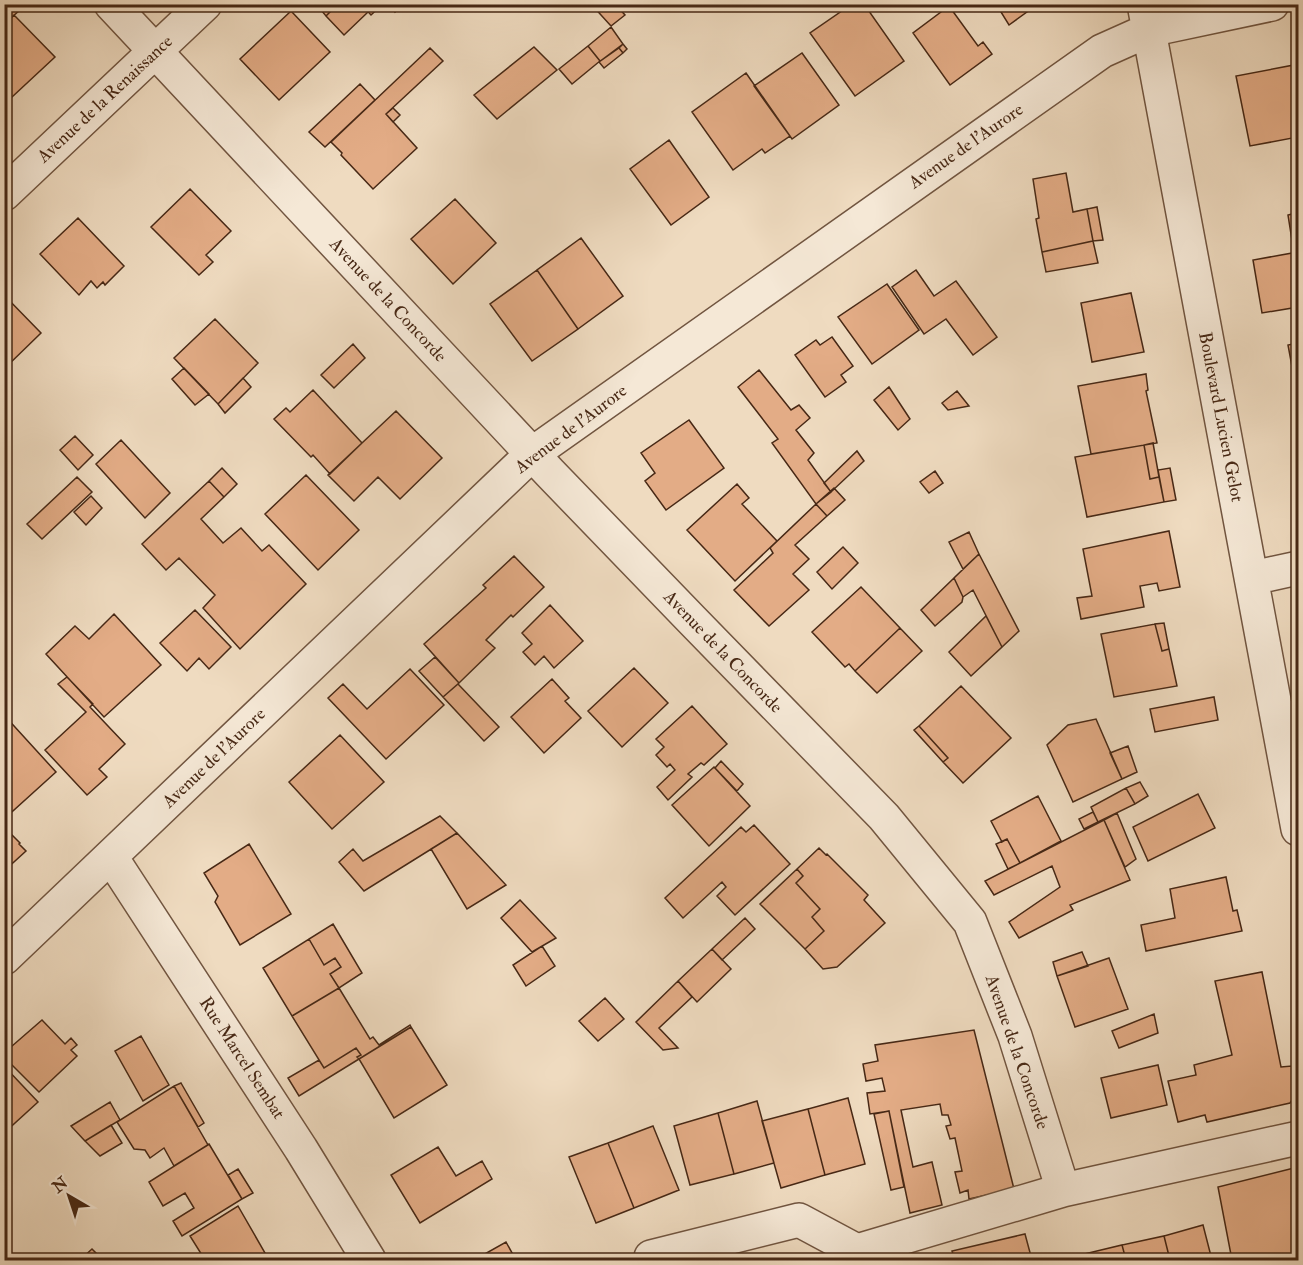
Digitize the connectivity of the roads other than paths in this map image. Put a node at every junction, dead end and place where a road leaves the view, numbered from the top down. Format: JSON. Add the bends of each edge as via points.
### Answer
{"nodes":[{"id":1,"x":111,"y":4,"type":"edge"},
{"id":2,"x":205,"y":4,"type":"edge"},
{"id":3,"x":1272,"y":4,"type":"edge"},
{"id":4,"x":1146,"y":17,"type":"edge"},
{"id":5,"x":156,"y":51,"type":"junction"},
{"id":6,"x":4,"y":194,"type":"edge"},
{"id":7,"x":532,"y":454,"type":"junction"},
{"id":8,"x":1299,"y":568,"type":"edge"},
{"id":9,"x":1252,"y":578,"type":"junction"},
{"id":10,"x":1299,"y":829,"type":"edge"},
{"id":11,"x":111,"y":857,"type":"junction"},
{"id":12,"x":4,"y":958,"type":"edge"},
{"id":13,"x":1299,"y":1138,"type":"edge"},
{"id":14,"x":1063,"y":1190,"type":"junction"},
{"id":15,"x":859,"y":1256,"type":"edge"},
{"id":16,"x":651,"y":1257,"type":"dead end"},
{"id":17,"x":369,"y":1260,"type":"edge"}],
"edges":[{"from":1,"to":5,"type":"street","name":"Avenue de la Concorde"},
{"from":2,"to":5,"type":"street","name":"Avenue de la Renaissance"},
{"from":3,"to":4,"type":"street","name":"Avenue de l'Aurore"},
{"from":4,"to":7,"type":"street","name":"Avenue de l'Aurore"},
{"from":4,"to":9,"type":"street","name":"Boulevard Lucien Gelot"},
{"from":5,"to":6,"type":"street","name":"Avenue de la Renaissance"},
{"from":5,"to":7,"type":"street","name":"Avenue de la Concorde"},
{"from":7,"to":11,"type":"street","name":"Avenue de l'Aurore"},
{"from":7,"to":14,"type":"street","name":"Avenue de la Concorde","via":[[884,817],[970,922],[1015,1036]]},
{"from":8,"to":9,"type":"street"},
{"from":9,"to":10,"type":"street","name":"Boulevard Lucien Gelot"},
{"from":11,"to":12,"type":"street","name":"Avenue de l'Aurore"},
{"from":11,"to":17,"type":"street","name":"Rue Marcel Sembat"},
{"from":13,"to":14,"type":"street"},
{"from":14,"to":15,"type":"street"},
{"from":15,"to":16,"type":"street","via":[[799,1220]]}]}
